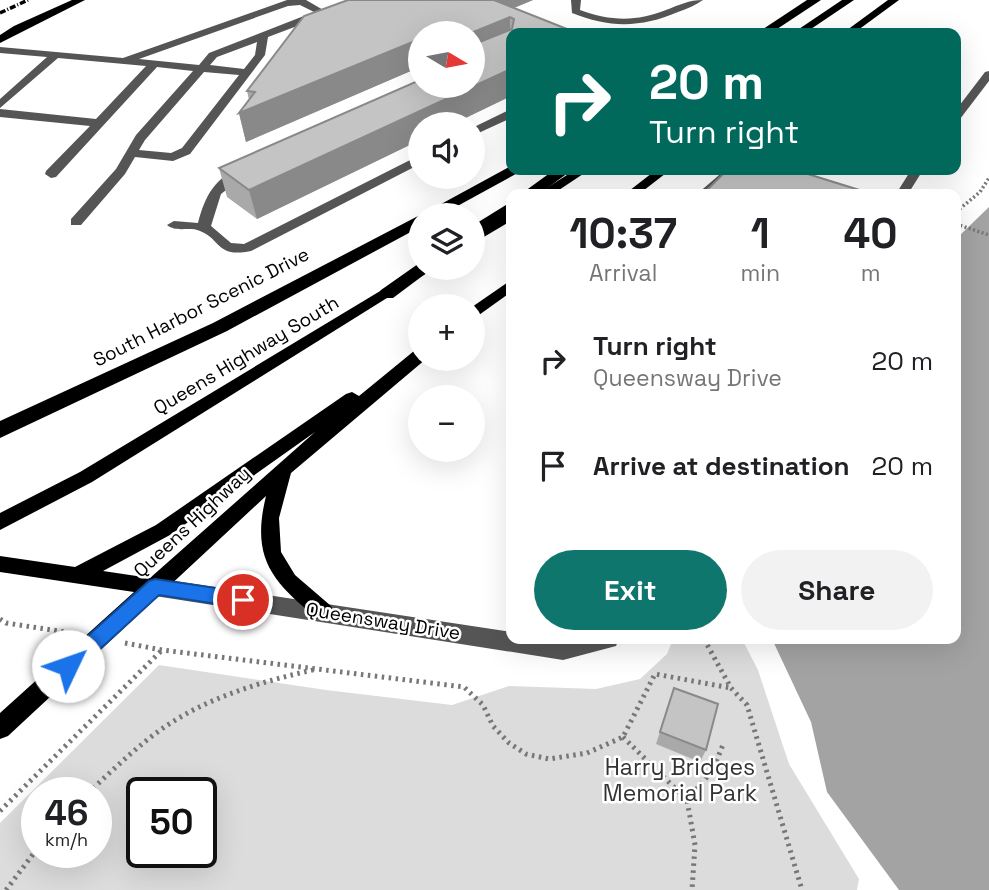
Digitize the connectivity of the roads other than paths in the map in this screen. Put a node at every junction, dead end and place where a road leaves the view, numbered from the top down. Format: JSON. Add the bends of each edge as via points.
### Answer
{"nodes":[{"id":1,"x":80,"y":0,"type":"edge"},
{"id":2,"x":576,"y":0,"type":"edge"},
{"id":3,"x":698,"y":0,"type":"edge"},
{"id":4,"x":815,"y":0,"type":"edge"},
{"id":5,"x":849,"y":0,"type":"edge"},
{"id":6,"x":894,"y":0,"type":"edge"},
{"id":7,"x":291,"y":1,"type":"edge"},
{"id":8,"x":771,"y":28,"type":"edge"},
{"id":9,"x":806,"y":28,"type":"edge"},
{"id":10,"x":855,"y":28,"type":"edge"},
{"id":11,"x":263,"y":36,"type":"junction"},
{"id":12,"x":0,"y":40,"type":"edge"},
{"id":13,"x":0,"y":50,"type":"edge"},
{"id":14,"x":56,"y":55,"type":"junction"},
{"id":15,"x":124,"y":61,"type":"junction"},
{"id":16,"x":154,"y":64,"type":"junction"},
{"id":17,"x":203,"y":68,"type":"junction"},
{"id":18,"x":246,"y":72,"type":"junction"},
{"id":19,"x":989,"y":74,"type":"edge"},
{"id":20,"x":0,"y":105,"type":"edge"},
{"id":21,"x":961,"y":110,"type":"edge"},
{"id":22,"x":0,"y":113,"type":"edge"},
{"id":23,"x":506,"y":116,"type":"edge"},
{"id":24,"x":99,"y":123,"type":"junction"},
{"id":25,"x":485,"y":126,"type":"edge"},
{"id":26,"x":132,"y":153,"type":"junction"},
{"id":27,"x":261,"y":164,"type":"edge"},
{"id":28,"x":408,"y":165,"type":"edge"},
{"id":29,"x":51,"y":174,"type":"dead end"},
{"id":30,"x":506,"y":174,"type":"edge"},
{"id":31,"x":557,"y":175,"type":"edge"},
{"id":32,"x":575,"y":175,"type":"edge"},
{"id":33,"x":657,"y":175,"type":"edge"},
{"id":34,"x":726,"y":175,"type":"edge"},
{"id":35,"x":536,"y":189,"type":"edge"},
{"id":36,"x":552,"y":189,"type":"edge"},
{"id":37,"x":638,"y":189,"type":"edge"},
{"id":38,"x":709,"y":189,"type":"edge"},
{"id":39,"x":452,"y":203,"type":"edge"},
{"id":40,"x":506,"y":210,"type":"edge"},
{"id":41,"x":506,"y":218,"type":"edge"},
{"id":42,"x":76,"y":222,"type":"dead end"},
{"id":43,"x":174,"y":225,"type":"dead end"},
{"id":44,"x":485,"y":225,"type":"edge"},
{"id":45,"x":408,"y":226,"type":"edge"},
{"id":46,"x":204,"y":228,"type":"junction"},
{"id":47,"x":485,"y":232,"type":"edge"},
{"id":48,"x":408,"y":280,"type":"edge"},
{"id":49,"x":506,"y":289,"type":"edge"},
{"id":50,"x":387,"y":294,"type":"joint"},
{"id":51,"x":485,"y":305,"type":"edge"},
{"id":52,"x":408,"y":361,"type":"edge"},
{"id":53,"x":408,"y":363,"type":"edge"},
{"id":54,"x":40,"y":411,"type":"junction"},
{"id":55,"x":0,"y":414,"type":"edge"},
{"id":56,"x":0,"y":430,"type":"edge"},
{"id":57,"x":283,"y":469,"type":"junction"},
{"id":58,"x":0,"y":522,"type":"edge"},
{"id":59,"x":0,"y":564,"type":"edge"},
{"id":60,"x":79,"y":574,"type":"junction"},
{"id":61,"x":155,"y":587,"type":"junction"},
{"id":62,"x":324,"y":612,"type":"junction"},
{"id":63,"x":506,"y":641,"type":"edge"},
{"id":64,"x":525,"y":644,"type":"edge"},
{"id":65,"x":588,"y":644,"type":"edge"},
{"id":66,"x":0,"y":728,"type":"edge"}],
"edges":[{"from":1,"to":12,"type":"main road"},
{"from":2,"to":3,"type":"street","via":[[575,11],[613,24],[653,20]]},
{"from":4,"to":8,"type":"highway"},
{"from":5,"to":9,"type":"main road"},
{"from":6,"to":10,"type":"main road"},
{"from":7,"to":11,"type":"street","via":[[320,11]]},
{"from":7,"to":15,"type":"street"},
{"from":11,"to":17,"type":"street","via":[[213,55]]},
{"from":11,"to":18,"type":"street","via":[[260,54]]},
{"from":13,"to":14,"type":"street"},
{"from":14,"to":15,"type":"street"},
{"from":14,"to":20,"type":"street"},
{"from":15,"to":16,"type":"street"},
{"from":16,"to":17,"type":"street"},
{"from":16,"to":24,"type":"street"},
{"from":17,"to":18,"type":"street"},
{"from":17,"to":26,"type":"street"},
{"from":18,"to":26,"type":"street","via":[[180,155]]},
{"from":19,"to":21,"type":"street"},
{"from":22,"to":24,"type":"street"},
{"from":23,"to":25,"type":"street"},
{"from":24,"to":29,"type":"street"},
{"from":26,"to":42,"type":"street"},
{"from":27,"to":46,"type":"street","via":[[216,188]]},
{"from":28,"to":46,"type":"street","via":[[246,248],[227,247]]},
{"from":30,"to":39,"type":"highway"},
{"from":31,"to":35,"type":"highway"},
{"from":32,"to":36,"type":"main road"},
{"from":33,"to":37,"type":"main road"},
{"from":34,"to":38,"type":"street"},
{"from":40,"to":44,"type":"highway"},
{"from":41,"to":47,"type":"main road"},
{"from":43,"to":46,"type":"street"},
{"from":45,"to":54,"type":"highway","name":"South Harbor Scenic Drive","via":[[220,327]]},
{"from":48,"to":50,"type":"highway"},
{"from":49,"to":51,"type":"main road"},
{"from":50,"to":58,"type":"main road","name":"Queens Highway South","via":[[86,477]]},
{"from":52,"to":60,"type":"main road","via":[[163,530]]},
{"from":53,"to":57,"type":"main road","name":"Queens Highway"},
{"from":54,"to":55,"type":"highway"},
{"from":54,"to":56,"type":"highway","name":"South Harbor Scenic Drive"},
{"from":57,"to":61,"type":"main road","name":"Queens Highway"},
{"from":57,"to":62,"type":"main road","via":[[272,501],[270,555],[298,592]]},
{"from":59,"to":60,"type":"main road"},
{"from":60,"to":61,"type":"main road"},
{"from":61,"to":62,"type":"street","name":"Queensway Drive"},
{"from":61,"to":66,"type":"main road","name":"Queens Highway"},
{"from":62,"to":63,"type":"street","name":"Queensway Drive"},
{"from":64,"to":65,"type":"street","name":"Queensway Drive","via":[[563,650]]}]}
